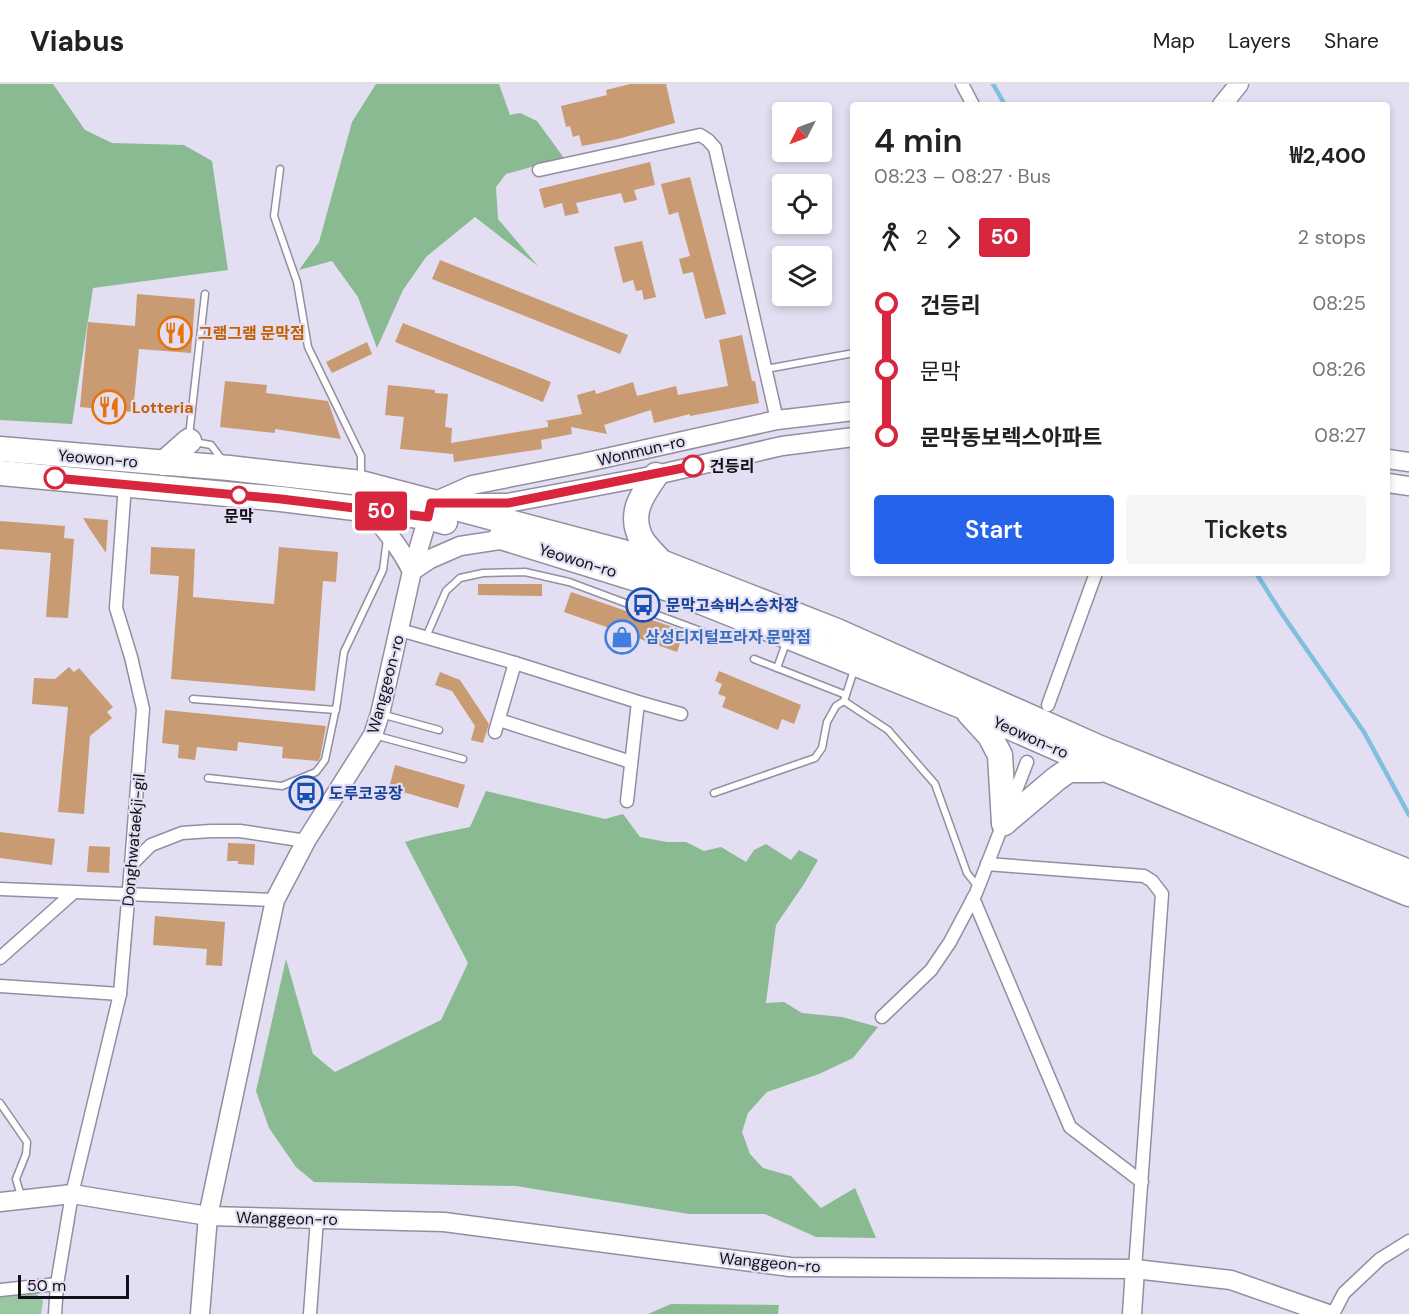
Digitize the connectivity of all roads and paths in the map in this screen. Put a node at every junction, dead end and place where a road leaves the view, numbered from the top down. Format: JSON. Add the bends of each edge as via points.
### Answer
{"nodes":[{"id":1,"x":962,"y":84,"type":"edge"},
{"id":2,"x":1239,"y":84,"type":"edge"},
{"id":3,"x":971,"y":102,"type":"edge"},
{"id":4,"x":1224,"y":102,"type":"edge"},
{"id":5,"x":280,"y":169,"type":"dead end"},
{"id":6,"x":538,"y":170,"type":"dead end"},
{"id":7,"x":205,"y":294,"type":"dead end"},
{"id":8,"x":850,"y":354,"type":"edge"},
{"id":9,"x":766,"y":369,"type":"junction"},
{"id":10,"x":850,"y":411,"type":"edge"},
{"id":11,"x":777,"y":420,"type":"junction"},
{"id":12,"x":850,"y":438,"type":"edge"},
{"id":13,"x":189,"y":441,"type":"junction"},
{"id":14,"x":782,"y":446,"type":"junction"},
{"id":15,"x":0,"y":449,"type":"edge"},
{"id":16,"x":1390,"y":459,"type":"edge"},
{"id":17,"x":126,"y":460,"type":"junction"},
{"id":18,"x":1409,"y":462,"type":"edge"},
{"id":19,"x":164,"y":464,"type":"junction"},
{"id":20,"x":229,"y":468,"type":"junction"},
{"id":21,"x":0,"y":473,"type":"edge"},
{"id":22,"x":656,"y":475,"type":"junction"},
{"id":23,"x":361,"y":483,"type":"junction"},
{"id":24,"x":1390,"y":483,"type":"edge"},
{"id":25,"x":125,"y":485,"type":"junction"},
{"id":26,"x":1409,"y":486,"type":"edge"},
{"id":27,"x":368,"y":510,"type":"junction"},
{"id":28,"x":430,"y":510,"type":"junction"},
{"id":29,"x":388,"y":532,"type":"junction"},
{"id":30,"x":506,"y":539,"type":"junction"},
{"id":31,"x":661,"y":562,"type":"junction"},
{"id":32,"x":412,"y":571,"type":"junction"},
{"id":33,"x":1095,"y":576,"type":"edge"},
{"id":34,"x":400,"y":630,"type":"junction"},
{"id":35,"x":706,"y":633,"type":"dead end"},
{"id":36,"x":789,"y":637,"type":"junction"},
{"id":37,"x":425,"y":638,"type":"junction"},
{"id":38,"x":754,"y":659,"type":"dead end"},
{"id":39,"x":515,"y":663,"type":"junction"},
{"id":40,"x":856,"y":664,"type":"junction"},
{"id":41,"x":777,"y":668,"type":"junction"},
{"id":42,"x":845,"y":698,"type":"junction"},
{"id":43,"x":193,"y":699,"type":"dead end"},
{"id":44,"x":638,"y":702,"type":"junction"},
{"id":45,"x":1048,"y":705,"type":"dead end"},
{"id":46,"x":964,"y":707,"type":"junction"},
{"id":47,"x":336,"y":710,"type":"junction"},
{"id":48,"x":380,"y":714,"type":"junction"},
{"id":49,"x":681,"y":714,"type":"dead end"},
{"id":50,"x":439,"y":730,"type":"dead end"},
{"id":51,"x":374,"y":735,"type":"junction"},
{"id":52,"x":463,"y":759,"type":"dead end"},
{"id":53,"x":631,"y":762,"type":"junction"},
{"id":54,"x":1027,"y":762,"type":"dead end"},
{"id":55,"x":1107,"y":770,"type":"junction"},
{"id":56,"x":208,"y":778,"type":"dead end"},
{"id":57,"x":714,"y":793,"type":"dead end"},
{"id":58,"x":627,"y":801,"type":"dead end"},
{"id":59,"x":1004,"y":824,"type":"junction"},
{"id":60,"x":306,"y":841,"type":"junction"},
{"id":61,"x":987,"y":864,"type":"junction"},
{"id":62,"x":131,"y":865,"type":"junction"},
{"id":63,"x":1398,"y":879,"type":"edge"},
{"id":64,"x":0,"y":889,"type":"edge"},
{"id":65,"x":73,"y":893,"type":"junction"},
{"id":66,"x":976,"y":893,"type":"junction"},
{"id":67,"x":128,"y":894,"type":"junction"},
{"id":68,"x":275,"y":900,"type":"junction"},
{"id":69,"x":0,"y":958,"type":"edge"},
{"id":70,"x":0,"y":986,"type":"edge"},
{"id":71,"x":120,"y":994,"type":"junction"},
{"id":72,"x":882,"y":1017,"type":"dead end"},
{"id":73,"x":0,"y":1102,"type":"edge"},
{"id":74,"x":1142,"y":1182,"type":"junction"},
{"id":75,"x":72,"y":1194,"type":"junction"},
{"id":76,"x":23,"y":1200,"type":"junction"},
{"id":77,"x":0,"y":1202,"type":"edge"},
{"id":78,"x":208,"y":1216,"type":"junction"},
{"id":79,"x":317,"y":1219,"type":"junction"},
{"id":80,"x":1409,"y":1241,"type":"edge"},
{"id":81,"x":1135,"y":1269,"type":"junction"},
{"id":82,"x":57,"y":1284,"type":"junction"},
{"id":83,"x":0,"y":1290,"type":"edge"},
{"id":84,"x":55,"y":1314,"type":"edge"},
{"id":85,"x":200,"y":1314,"type":"edge"},
{"id":86,"x":310,"y":1314,"type":"edge"},
{"id":87,"x":1132,"y":1314,"type":"edge"},
{"id":88,"x":1331,"y":1314,"type":"edge"}],
"edges":[{"from":1,"to":3,"type":"street"},
{"from":2,"to":4,"type":"street"},
{"from":5,"to":23,"type":"lane","via":[[274,216],[297,282],[308,347],[361,456]]},
{"from":6,"to":9,"type":"street","via":[[700,135],[708,140],[715,148]]},
{"from":7,"to":13,"type":"lane"},
{"from":8,"to":9,"type":"lane"},
{"from":9,"to":11,"type":"street"},
{"from":10,"to":11,"type":"street","name":"Wonmun-ro"},
{"from":11,"to":14,"type":"street"},
{"from":11,"to":28,"type":"street","name":"Wonmun-ro","via":[[472,485]]},
{"from":12,"to":14,"type":"street","name":"Wonmun-ro"},
{"from":13,"to":19,"type":"highway"},
{"from":13,"to":20,"type":"lane","via":[[211,446]]},
{"from":14,"to":22,"type":"street","name":"Wonmun-ro"},
{"from":15,"to":17,"type":"highway","name":"Yeowon-ro"},
{"from":16,"to":18,"type":"street"},
{"from":17,"to":19,"type":"highway","name":"Yeowon-ro"},
{"from":17,"to":25,"type":"highway"},
{"from":19,"to":20,"type":"highway","name":"Yeowon-ro"},
{"from":20,"to":23,"type":"highway","name":"Yeowon-ro"},
{"from":21,"to":25,"type":"highway","name":"Yeowon-ro"},
{"from":22,"to":28,"type":"street","name":"Wonmun-ro","via":[[508,503]]},
{"from":22,"to":31,"type":"highway","via":[[636,512],[643,542]]},
{"from":23,"to":28,"type":"highway","name":"Yeowon-ro"},
{"from":24,"to":26,"type":"street"},
{"from":25,"to":27,"type":"highway","name":"Yeowon-ro"},
{"from":25,"to":62,"type":"street","name":"Donghwataekji-gil","via":[[116,608],[143,709]]},
{"from":27,"to":28,"type":"highway","name":"Yeowon-ro"},
{"from":27,"to":29,"type":"street"},
{"from":28,"to":30,"type":"highway","name":"Yeowon-ro"},
{"from":28,"to":31,"type":"highway","name":"Yeowon-ro"},
{"from":28,"to":32,"type":"street","name":"Wanggeon-ro"},
{"from":29,"to":32,"type":"street"},
{"from":29,"to":47,"type":"lane","via":[[383,570],[344,652]]},
{"from":30,"to":32,"type":"street","via":[[460,546]]},
{"from":30,"to":36,"type":"highway","name":"Yeowon-ro","via":[[669,589]]},
{"from":31,"to":63,"type":"highway","name":"Yeowon-ro","via":[[837,631]]},
{"from":32,"to":34,"type":"street","name":"Wanggeon-ro"},
{"from":33,"to":45,"type":"street"},
{"from":34,"to":37,"type":"street"},
{"from":34,"to":48,"type":"street","name":"Wanggeon-ro"},
{"from":35,"to":37,"type":"lane","via":[[568,582],[525,572],[460,578],[446,591]]},
{"from":36,"to":40,"type":"highway","name":"Yeowon-ro"},
{"from":36,"to":41,"type":"lane"},
{"from":37,"to":39,"type":"street"},
{"from":38,"to":41,"type":"lane"},
{"from":39,"to":44,"type":"street"},
{"from":39,"to":53,"type":"street","via":[[497,726]]},
{"from":40,"to":42,"type":"lane"},
{"from":40,"to":46,"type":"highway","name":"Yeowon-ro"},
{"from":41,"to":42,"type":"lane"},
{"from":42,"to":57,"type":"lane","via":[[827,722],[822,748],[815,758]]},
{"from":42,"to":66,"type":"lane","via":[[888,730],[935,784]]},
{"from":43,"to":47,"type":"lane"},
{"from":44,"to":49,"type":"street"},
{"from":44,"to":53,"type":"street"},
{"from":46,"to":55,"type":"highway","name":"Yeowon-ro"},
{"from":46,"to":59,"type":"highway","via":[[990,735],[1000,755]]},
{"from":47,"to":56,"type":"lane","via":[[326,760],[316,772],[282,786]]},
{"from":48,"to":50,"type":"lane"},
{"from":48,"to":51,"type":"street","name":"Wanggeon-ro"},
{"from":51,"to":52,"type":"lane"},
{"from":51,"to":60,"type":"street","name":"Wanggeon-ro"},
{"from":53,"to":58,"type":"street"},
{"from":54,"to":59,"type":"street"},
{"from":55,"to":59,"type":"highway","via":[[1069,770]]},
{"from":55,"to":63,"type":"highway","name":"Yeowon-ro"},
{"from":59,"to":61,"type":"street"},
{"from":60,"to":62,"type":"street","via":[[240,831],[182,833],[151,845]]},
{"from":60,"to":68,"type":"street","name":"Wanggeon-ro"},
{"from":61,"to":66,"type":"street"},
{"from":61,"to":74,"type":"street","via":[[1144,876],[1162,894]]},
{"from":62,"to":67,"type":"street","name":"Donghwataekji-gil"},
{"from":64,"to":65,"type":"street"},
{"from":65,"to":67,"type":"street"},
{"from":65,"to":69,"type":"street"},
{"from":66,"to":72,"type":"street","via":[[931,970]]},
{"from":66,"to":74,"type":"street","via":[[1070,1127]]},
{"from":67,"to":68,"type":"street"},
{"from":67,"to":71,"type":"street","name":"Donghwataekji-gil"},
{"from":68,"to":78,"type":"street","name":"Wanggeon-ro"},
{"from":70,"to":71,"type":"street"},
{"from":71,"to":75,"type":"street","name":"Donghwataekji-gil"},
{"from":73,"to":76,"type":"lane","via":[[27,1142],[15,1179]]},
{"from":74,"to":81,"type":"street"},
{"from":75,"to":76,"type":"street"},
{"from":75,"to":78,"type":"street"},
{"from":75,"to":82,"type":"street","name":"Donghwataekji-gil"},
{"from":76,"to":77,"type":"street"},
{"from":78,"to":79,"type":"street","name":"Wanggeon-ro"},
{"from":78,"to":85,"type":"street","name":"Wanggeon-ro"},
{"from":79,"to":81,"type":"street","name":"Wanggeon-ro","via":[[444,1221],[790,1267]]},
{"from":79,"to":86,"type":"street"},
{"from":80,"to":88,"type":"street","via":[[1380,1258],[1344,1293]]},
{"from":81,"to":87,"type":"street"},
{"from":81,"to":88,"type":"street","name":"Wanggeon-ro","via":[[1232,1280]]},
{"from":82,"to":83,"type":"street"},
{"from":82,"to":84,"type":"street","name":"Donghwataekji-gil"}]}
